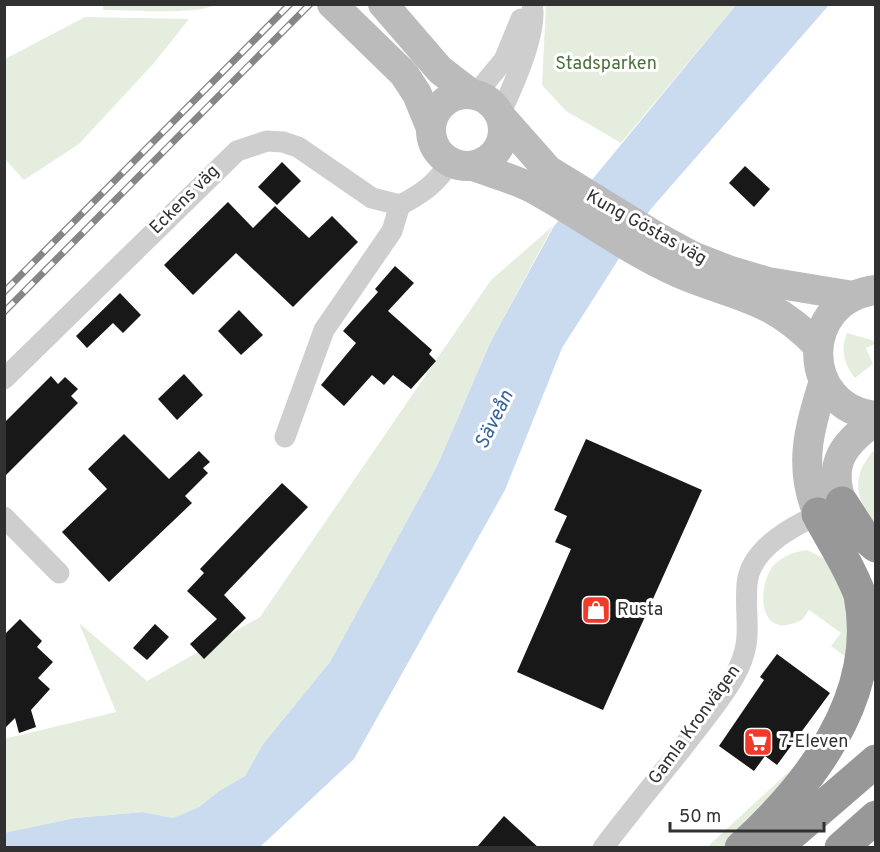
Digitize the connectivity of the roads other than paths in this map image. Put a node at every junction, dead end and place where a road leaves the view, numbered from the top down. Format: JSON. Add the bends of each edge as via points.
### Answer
{"nodes":[{"id":1,"x":332,"y":4,"type":"edge"},
{"id":2,"x":383,"y":4,"type":"edge"},
{"id":3,"x":526,"y":4,"type":"edge"},
{"id":4,"x":532,"y":4,"type":"edge"},
{"id":5,"x":473,"y":94,"type":"junction"},
{"id":6,"x":501,"y":116,"type":"junction"},
{"id":7,"x":431,"y":128,"type":"junction"},
{"id":8,"x":461,"y":164,"type":"junction"},
{"id":9,"x":562,"y":193,"type":"junction"},
{"id":10,"x":400,"y":205,"type":"junction"},
{"id":11,"x":651,"y":246,"type":"junction"},
{"id":12,"x":870,"y":291,"type":"edge"},
{"id":13,"x":818,"y":346,"type":"junction"},
{"id":14,"x":4,"y":379,"type":"edge"},
{"id":15,"x":824,"y":381,"type":"junction"},
{"id":16,"x":876,"y":418,"type":"edge"},
{"id":17,"x":285,"y":437,"type":"dead end"},
{"id":18,"x":830,"y":509,"type":"junction"},
{"id":19,"x":4,"y":517,"type":"edge"},
{"id":20,"x":876,"y":546,"type":"edge"},
{"id":21,"x":59,"y":573,"type":"dead end"},
{"id":22,"x":876,"y":761,"type":"edge"},
{"id":23,"x":876,"y":817,"type":"edge"},
{"id":24,"x":603,"y":848,"type":"edge"},
{"id":25,"x":741,"y":848,"type":"edge"},
{"id":26,"x":775,"y":848,"type":"edge"},
{"id":27,"x":841,"y":848,"type":"edge"}],
"edges":[{"from":1,"to":7,"type":"main road","via":[[404,74]]},
{"from":2,"to":5,"type":"main road","name":"Kung Göstas väg","via":[[440,70]]},
{"from":3,"to":5,"type":"street","via":[[504,60]]},
{"from":4,"to":6,"type":"street","via":[[534,14],[519,72]]},
{"from":5,"to":6,"type":"main road","name":"Kung Göstas väg","via":[[491,102]]},
{"from":5,"to":7,"type":"main road","via":[[446,100],[437,110]]},
{"from":6,"to":8,"type":"main road","via":[[504,132],[498,149],[485,161]]},
{"from":6,"to":9,"type":"main road","name":"Kung Göstas väg","via":[[548,170]]},
{"from":7,"to":8,"type":"main road","via":[[436,148]]},
{"from":8,"to":9,"type":"main road","name":"Kung Göstas väg","via":[[530,187]]},
{"from":8,"to":10,"type":"street"},
{"from":9,"to":11,"type":"main road","name":"Kung Göstas väg"},
{"from":10,"to":14,"type":"street","name":"Eckens väg","via":[[372,198],[298,147],[283,142],[267,141],[237,151]]},
{"from":10,"to":17,"type":"street","via":[[392,231],[324,330]]},
{"from":11,"to":12,"type":"main road","name":"Kung Göstas väg","via":[[768,282]]},
{"from":11,"to":13,"type":"main road","name":"Kung Göstas väg","via":[[679,273],[776,310]]},
{"from":12,"to":13,"type":"main road","via":[[829,317]]},
{"from":13,"to":15,"type":"main road"},
{"from":15,"to":16,"type":"main road","via":[[847,407]]},
{"from":15,"to":18,"type":"main road","via":[[811,423],[807,479]]},
{"from":16,"to":18,"type":"main road","via":[[858,431],[840,458]]},
{"from":18,"to":20,"type":"highway"},
{"from":18,"to":24,"type":"street","name":"Gamla Kronvägen","via":[[778,539],[754,564],[747,582],[747,648],[734,677]]},
{"from":18,"to":25,"type":"highway","via":[[861,596],[869,631],[863,688],[849,722],[825,761]]},
{"from":19,"to":21,"type":"street"},
{"from":22,"to":26,"type":"highway"},
{"from":23,"to":27,"type":"highway"}]}
